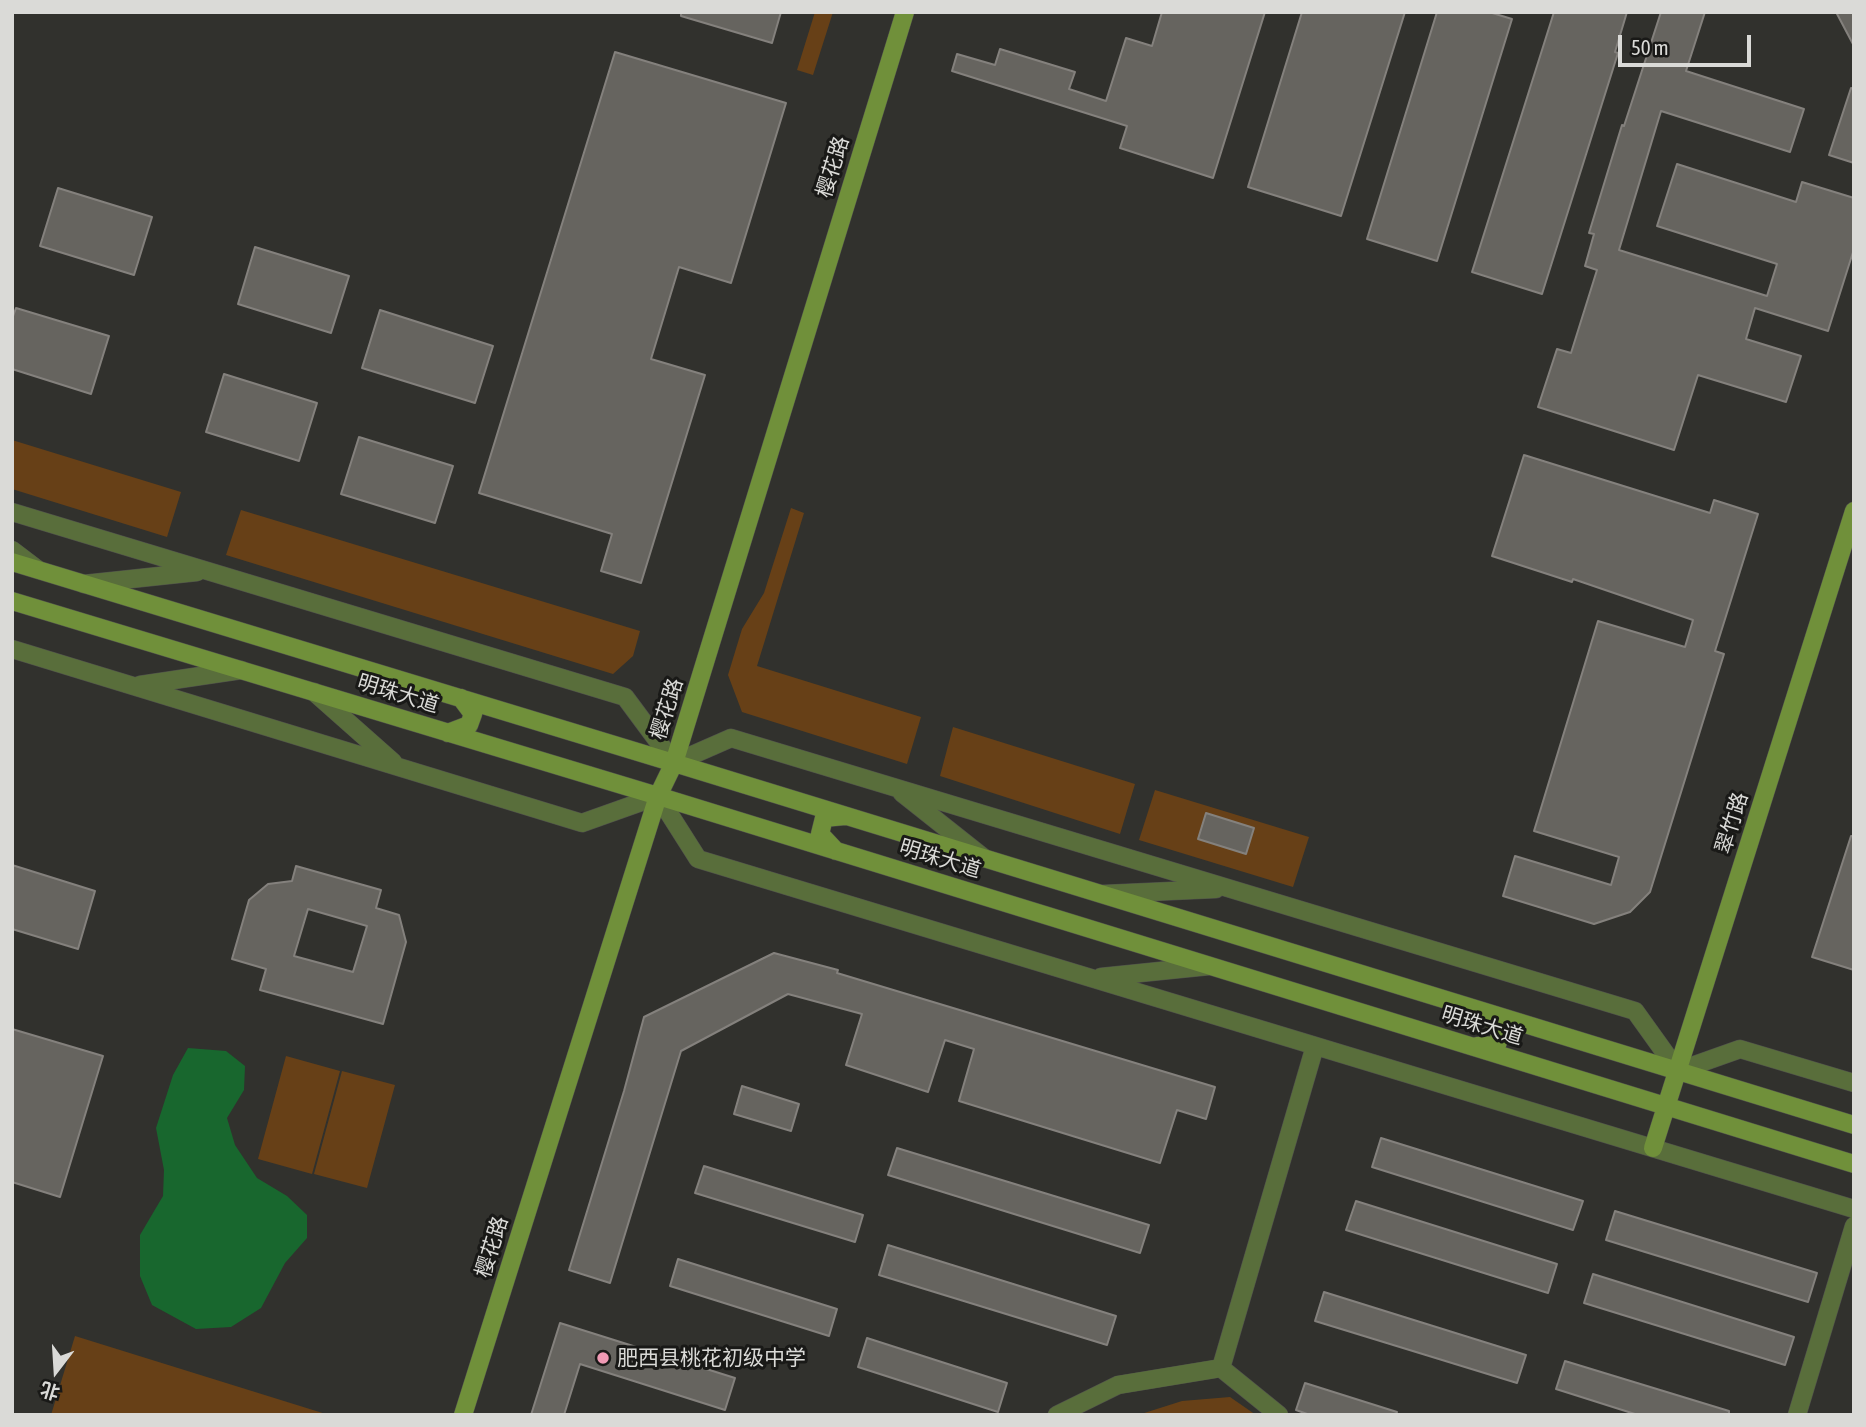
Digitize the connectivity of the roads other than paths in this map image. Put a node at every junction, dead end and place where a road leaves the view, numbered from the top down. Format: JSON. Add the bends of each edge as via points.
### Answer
{"nodes":[{"id":1,"x":905,"y":12,"type":"edge"},
{"id":2,"x":1854,"y":511,"type":"edge"},
{"id":3,"x":12,"y":512,"type":"edge"},
{"id":4,"x":12,"y":550,"type":"edge"},
{"id":5,"x":12,"y":562,"type":"edge"},
{"id":6,"x":40,"y":571,"type":"junction"},
{"id":7,"x":208,"y":571,"type":"junction"},
{"id":8,"x":84,"y":584,"type":"junction"},
{"id":9,"x":12,"y":601,"type":"edge"},
{"id":10,"x":12,"y":649,"type":"edge"},
{"id":11,"x":241,"y":670,"type":"junction"},
{"id":12,"x":133,"y":686,"type":"junction"},
{"id":13,"x":314,"y":692,"type":"junction"},
{"id":14,"x":461,"y":698,"type":"junction"},
{"id":15,"x":448,"y":733,"type":"junction"},
{"id":16,"x":674,"y":763,"type":"junction"},
{"id":17,"x":399,"y":767,"type":"junction"},
{"id":18,"x":894,"y":787,"type":"junction"},
{"id":19,"x":658,"y":796,"type":"junction"},
{"id":20,"x":848,"y":816,"type":"junction"},
{"id":21,"x":836,"y":851,"type":"junction"},
{"id":22,"x":985,"y":858,"type":"junction"},
{"id":23,"x":1230,"y":889,"type":"junction"},
{"id":24,"x":1101,"y":894,"type":"junction"},
{"id":25,"x":1210,"y":966,"type":"junction"},
{"id":26,"x":1091,"y":978,"type":"junction"},
{"id":27,"x":1481,"y":1011,"type":"junction"},
{"id":28,"x":1315,"y":1046,"type":"junction"},
{"id":29,"x":1470,"y":1046,"type":"junction"},
{"id":30,"x":1678,"y":1071,"type":"junction"},
{"id":31,"x":1854,"y":1083,"type":"edge"},
{"id":32,"x":1667,"y":1106,"type":"junction"},
{"id":33,"x":1854,"y":1125,"type":"edge"},
{"id":34,"x":1653,"y":1149,"type":"junction"},
{"id":35,"x":1854,"y":1164,"type":"edge"},
{"id":36,"x":1854,"y":1209,"type":"edge"},
{"id":37,"x":1854,"y":1226,"type":"edge"},
{"id":38,"x":1221,"y":1367,"type":"junction"},
{"id":39,"x":463,"y":1415,"type":"edge"},
{"id":40,"x":1057,"y":1415,"type":"edge"},
{"id":41,"x":1279,"y":1415,"type":"edge"},
{"id":42,"x":1797,"y":1415,"type":"edge"}],
"edges":[{"from":1,"to":16,"type":"main road","name":"樱花路"},
{"from":2,"to":30,"type":"main road","name":"翠竹路"},
{"from":3,"to":7,"type":"street"},
{"from":4,"to":6,"type":"street"},
{"from":5,"to":6,"type":"main road","name":"明珠大道"},
{"from":6,"to":8,"type":"main road","name":"明珠大道"},
{"from":7,"to":8,"type":"street"},
{"from":7,"to":16,"type":"street","via":[[625,697]]},
{"from":8,"to":14,"type":"main road","name":"明珠大道"},
{"from":9,"to":11,"type":"main road","name":"明珠大道"},
{"from":10,"to":12,"type":"street"},
{"from":11,"to":12,"type":"street"},
{"from":11,"to":13,"type":"main road","name":"明珠大道"},
{"from":12,"to":17,"type":"street"},
{"from":13,"to":15,"type":"main road","name":"明珠大道"},
{"from":13,"to":17,"type":"street"},
{"from":14,"to":15,"type":"main road","via":[[473,714],[469,725]]},
{"from":14,"to":16,"type":"main road","name":"明珠大道"},
{"from":15,"to":19,"type":"main road","name":"明珠大道"},
{"from":16,"to":18,"type":"street","via":[[731,738]]},
{"from":16,"to":19,"type":"main road","name":"樱花路"},
{"from":16,"to":20,"type":"main road","name":"明珠大道"},
{"from":17,"to":19,"type":"street","via":[[582,823]]},
{"from":18,"to":22,"type":"street"},
{"from":18,"to":23,"type":"street"},
{"from":19,"to":21,"type":"main road","name":"明珠大道"},
{"from":19,"to":26,"type":"street","via":[[698,859]]},
{"from":19,"to":39,"type":"main road","name":"樱花路"},
{"from":20,"to":21,"type":"main road","via":[[824,818],[820,834]]},
{"from":20,"to":22,"type":"main road","name":"明珠大道"},
{"from":21,"to":25,"type":"main road","name":"明珠大道"},
{"from":22,"to":24,"type":"main road","name":"明珠大道"},
{"from":23,"to":24,"type":"street"},
{"from":23,"to":30,"type":"street","via":[[1635,1012]]},
{"from":24,"to":27,"type":"main road","name":"明珠大道"},
{"from":25,"to":26,"type":"street"},
{"from":25,"to":29,"type":"main road","name":"明珠大道"},
{"from":26,"to":28,"type":"street"},
{"from":27,"to":29,"type":"main road","via":[[1502,1030],[1497,1045]]},
{"from":27,"to":30,"type":"main road","name":"明珠大道"},
{"from":28,"to":34,"type":"street"},
{"from":28,"to":38,"type":"street"},
{"from":29,"to":32,"type":"main road","name":"明珠大道"},
{"from":30,"to":31,"type":"street","via":[[1740,1049]]},
{"from":30,"to":32,"type":"main road","name":"翠竹路"},
{"from":30,"to":33,"type":"main road","name":"明珠大道"},
{"from":32,"to":34,"type":"main road","name":"翠竹路"},
{"from":32,"to":35,"type":"main road","name":"明珠大道"},
{"from":34,"to":36,"type":"street"},
{"from":37,"to":42,"type":"street"},
{"from":38,"to":40,"type":"street","via":[[1118,1385]]},
{"from":38,"to":41,"type":"street"}]}
